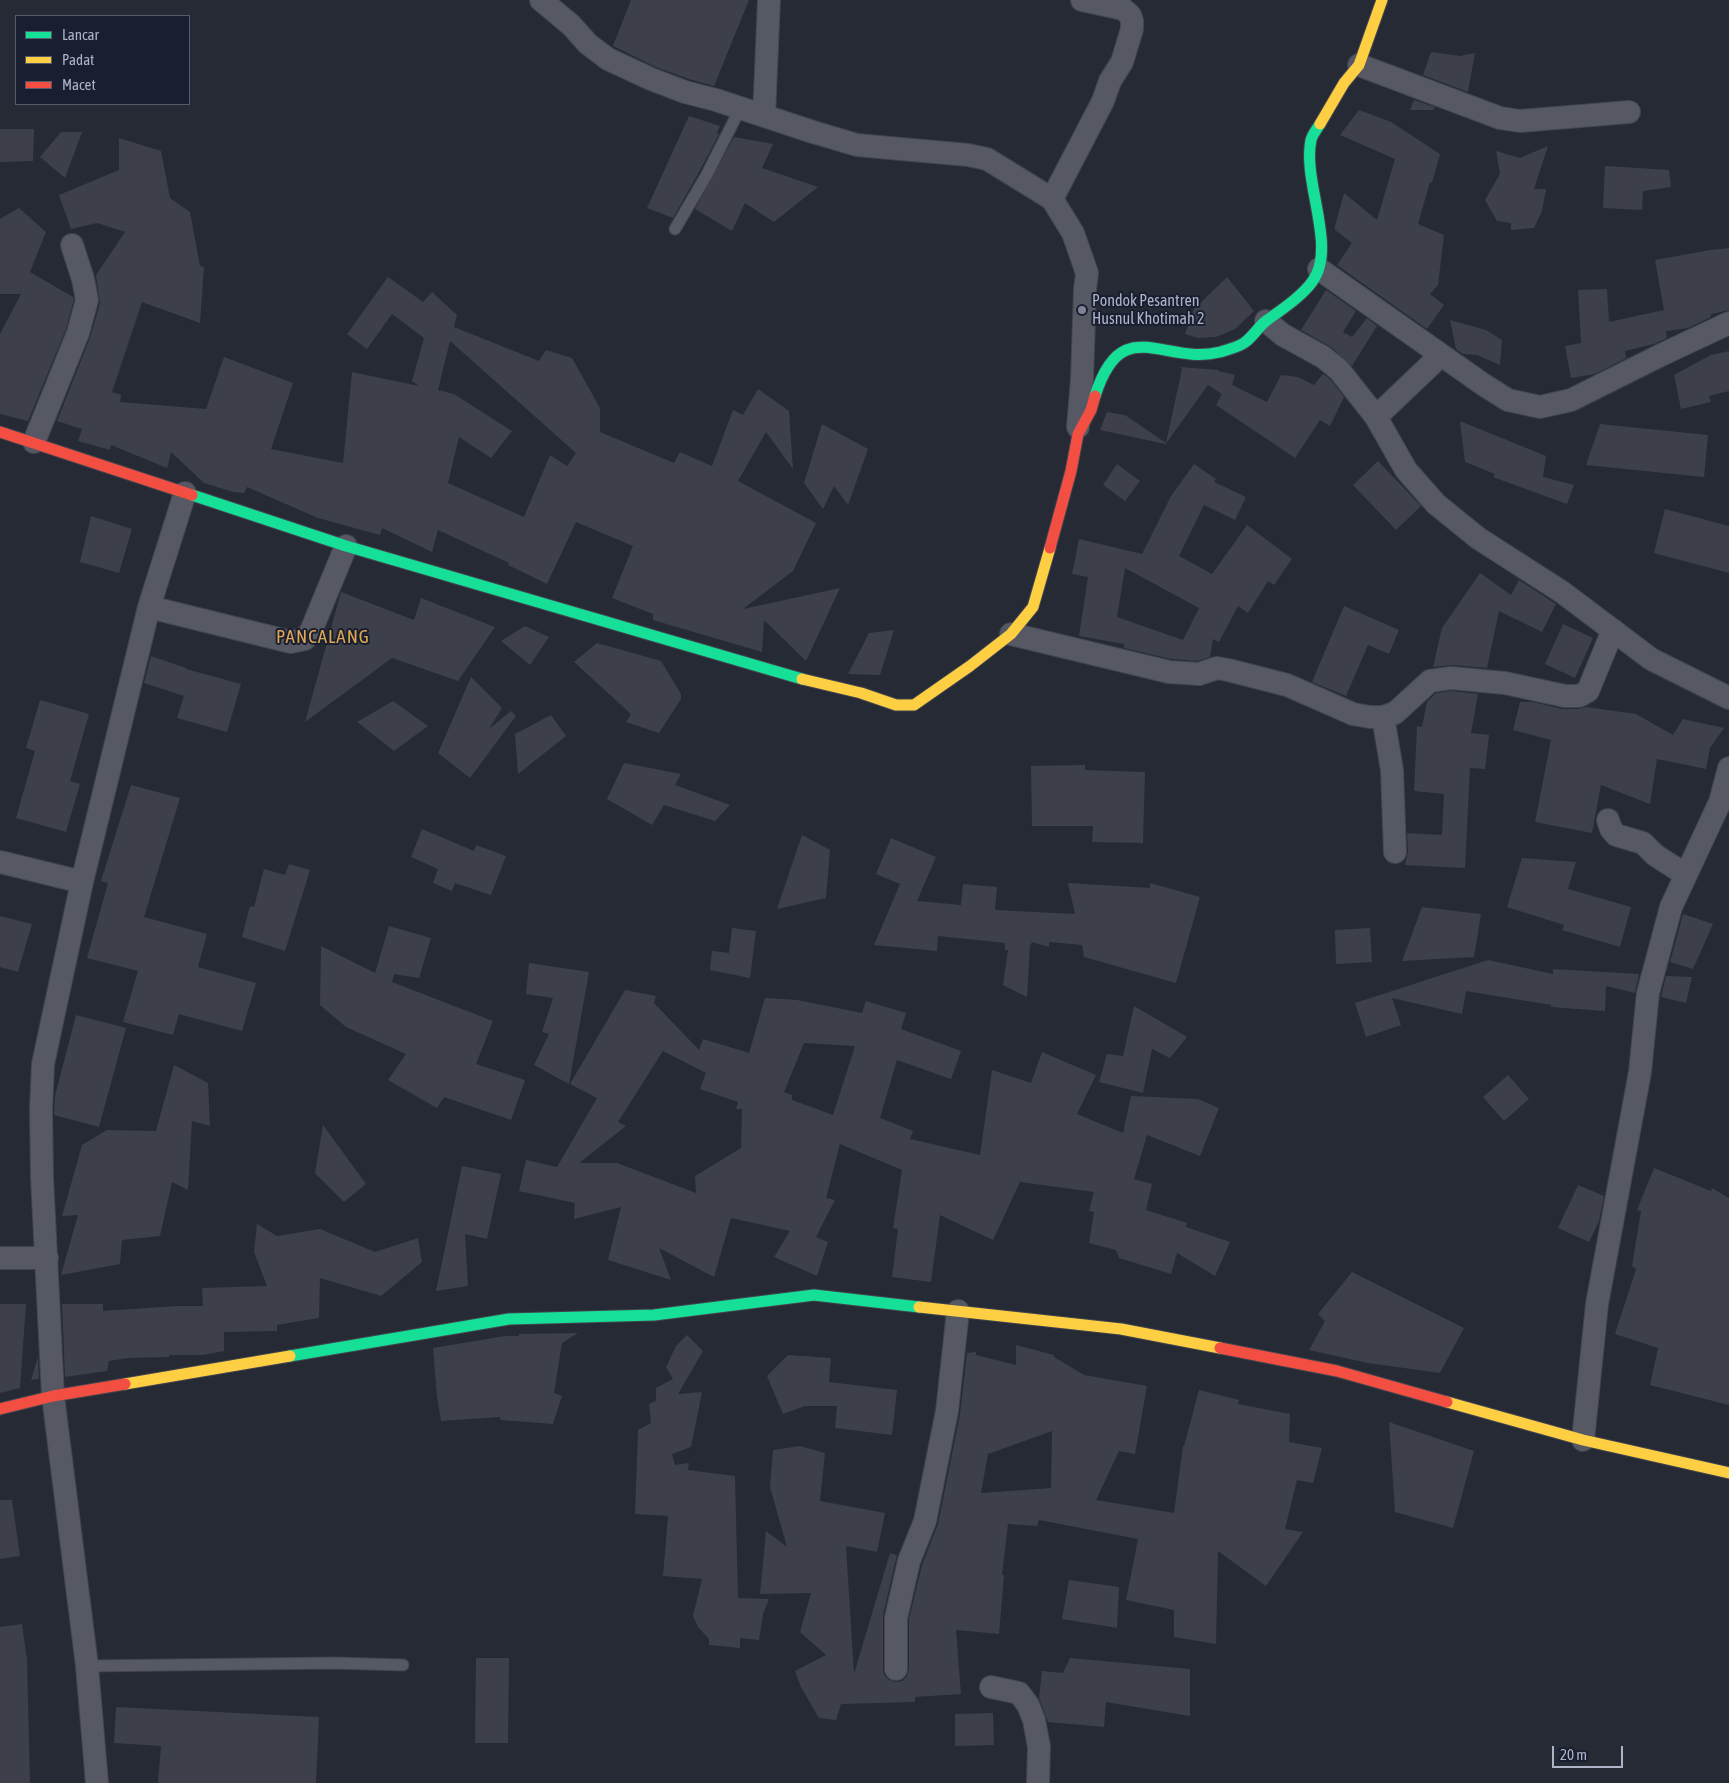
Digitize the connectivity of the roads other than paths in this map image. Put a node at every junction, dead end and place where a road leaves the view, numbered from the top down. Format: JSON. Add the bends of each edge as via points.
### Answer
{"nodes":[{"id":1,"x":542,"y":0,"type":"edge"},
{"id":2,"x":769,"y":0,"type":"edge"},
{"id":3,"x":1082,"y":0,"type":"edge"},
{"id":4,"x":1382,"y":0,"type":"edge"},
{"id":5,"x":1359,"y":65,"type":"junction"},
{"id":6,"x":740,"y":108,"type":"junction"},
{"id":7,"x":1629,"y":112,"type":"dead end"},
{"id":8,"x":764,"y":116,"type":"junction"},
{"id":9,"x":1052,"y":199,"type":"junction"},
{"id":10,"x":675,"y":229,"type":"dead end"},
{"id":11,"x":72,"y":245,"type":"dead end"},
{"id":12,"x":1319,"y":269,"type":"junction"},
{"id":13,"x":1266,"y":321,"type":"junction"},
{"id":14,"x":1729,"y":323,"type":"edge"},
{"id":15,"x":1442,"y":355,"type":"junction"},
{"id":16,"x":1376,"y":418,"type":"junction"},
{"id":17,"x":0,"y":432,"type":"edge"},
{"id":18,"x":1078,"y":434,"type":"junction"},
{"id":19,"x":34,"y":442,"type":"junction"},
{"id":20,"x":185,"y":493,"type":"junction"},
{"id":21,"x":346,"y":546,"type":"junction"},
{"id":22,"x":148,"y":607,"type":"junction"},
{"id":23,"x":1614,"y":630,"type":"junction"},
{"id":24,"x":1011,"y":634,"type":"junction"},
{"id":25,"x":1729,"y":698,"type":"edge"},
{"id":26,"x":1383,"y":717,"type":"junction"},
{"id":27,"x":1729,"y":768,"type":"edge"},
{"id":28,"x":1608,"y":820,"type":"dead end"},
{"id":29,"x":1395,"y":852,"type":"dead end"},
{"id":30,"x":0,"y":862,"type":"edge"},
{"id":31,"x":1686,"y":875,"type":"junction"},
{"id":32,"x":82,"y":882,"type":"junction"},
{"id":33,"x":0,"y":1258,"type":"edge"},
{"id":34,"x":47,"y":1258,"type":"junction"},
{"id":35,"x":958,"y":1311,"type":"junction"},
{"id":36,"x":53,"y":1396,"type":"junction"},
{"id":37,"x":0,"y":1409,"type":"edge"},
{"id":38,"x":1583,"y":1440,"type":"junction"},
{"id":39,"x":1729,"y":1472,"type":"edge"},
{"id":40,"x":403,"y":1665,"type":"dead end"},
{"id":41,"x":87,"y":1666,"type":"junction"},
{"id":42,"x":896,"y":1669,"type":"dead end"},
{"id":43,"x":991,"y":1687,"type":"dead end"},
{"id":44,"x":97,"y":1783,"type":"edge"},
{"id":45,"x":1038,"y":1783,"type":"edge"}],
"edges":[{"from":1,"to":6,"type":"street","via":[[608,59],[685,92]]},
{"from":2,"to":8,"type":"street"},
{"from":3,"to":9,"type":"street","via":[[1123,9],[1130,15],[1132,29],[1122,62]]},
{"from":4,"to":5,"type":"street"},
{"from":5,"to":7,"type":"street","via":[[1500,118],[1520,121]]},
{"from":5,"to":12,"type":"street","via":[[1344,83],[1311,139],[1309,166],[1322,245]]},
{"from":6,"to":8,"type":"street"},
{"from":6,"to":10,"type":"lane"},
{"from":8,"to":9,"type":"street","via":[[857,144],[987,159]]},
{"from":9,"to":18,"type":"street","via":[[1073,233],[1087,273]]},
{"from":11,"to":19,"type":"street","via":[[86,300],[78,333]]},
{"from":12,"to":13,"type":"street","via":[[1312,282]]},
{"from":12,"to":15,"type":"street"},
{"from":13,"to":16,"type":"street","via":[[1283,336],[1340,370]]},
{"from":13,"to":18,"type":"street","via":[[1244,343],[1219,352],[1198,354],[1135,346],[1117,355],[1101,378],[1091,410]]},
{"from":14,"to":15,"type":"street","via":[[1571,400],[1540,407],[1508,400]]},
{"from":15,"to":16,"type":"street"},
{"from":16,"to":23,"type":"street","via":[[1406,470],[1436,504],[1478,538]]},
{"from":17,"to":19,"type":"street"},
{"from":18,"to":24,"type":"street","via":[[1071,471],[1033,607]]},
{"from":19,"to":20,"type":"street"},
{"from":20,"to":21,"type":"street"},
{"from":20,"to":22,"type":"street"},
{"from":21,"to":22,"type":"street","via":[[311,631],[305,638],[291,642]]},
{"from":21,"to":24,"type":"street","via":[[896,705],[914,705]]},
{"from":22,"to":32,"type":"street"},
{"from":23,"to":25,"type":"street","via":[[1651,659]]},
{"from":23,"to":26,"type":"street","via":[[1588,691],[1579,696],[1505,683],[1451,678],[1430,681],[1395,713]]},
{"from":24,"to":26,"type":"street","via":[[1169,672],[1198,674],[1218,668],[1228,670],[1287,685],[1353,714]]},
{"from":26,"to":29,"type":"street","via":[[1392,770]]},
{"from":27,"to":31,"type":"street","via":[[1720,802]]},
{"from":28,"to":31,"type":"street","via":[[1616,835],[1643,843]]},
{"from":30,"to":32,"type":"street"},
{"from":31,"to":38,"type":"street","via":[[1671,907],[1648,993],[1640,1072],[1598,1304]]},
{"from":32,"to":34,"type":"street","via":[[43,1064],[42,1177]]},
{"from":33,"to":34,"type":"street"},
{"from":34,"to":36,"type":"street"},
{"from":35,"to":36,"type":"street","via":[[814,1295],[654,1315],[509,1319]]},
{"from":35,"to":38,"type":"street","via":[[1121,1329],[1337,1371]]},
{"from":35,"to":42,"type":"street","via":[[947,1411],[925,1521],[909,1562],[896,1618]]},
{"from":36,"to":37,"type":"street"},
{"from":36,"to":41,"type":"street"},
{"from":38,"to":39,"type":"street"},
{"from":40,"to":41,"type":"lane"},
{"from":41,"to":44,"type":"street"},
{"from":43,"to":45,"type":"street","via":[[1019,1693],[1028,1705],[1039,1747]]}]}
